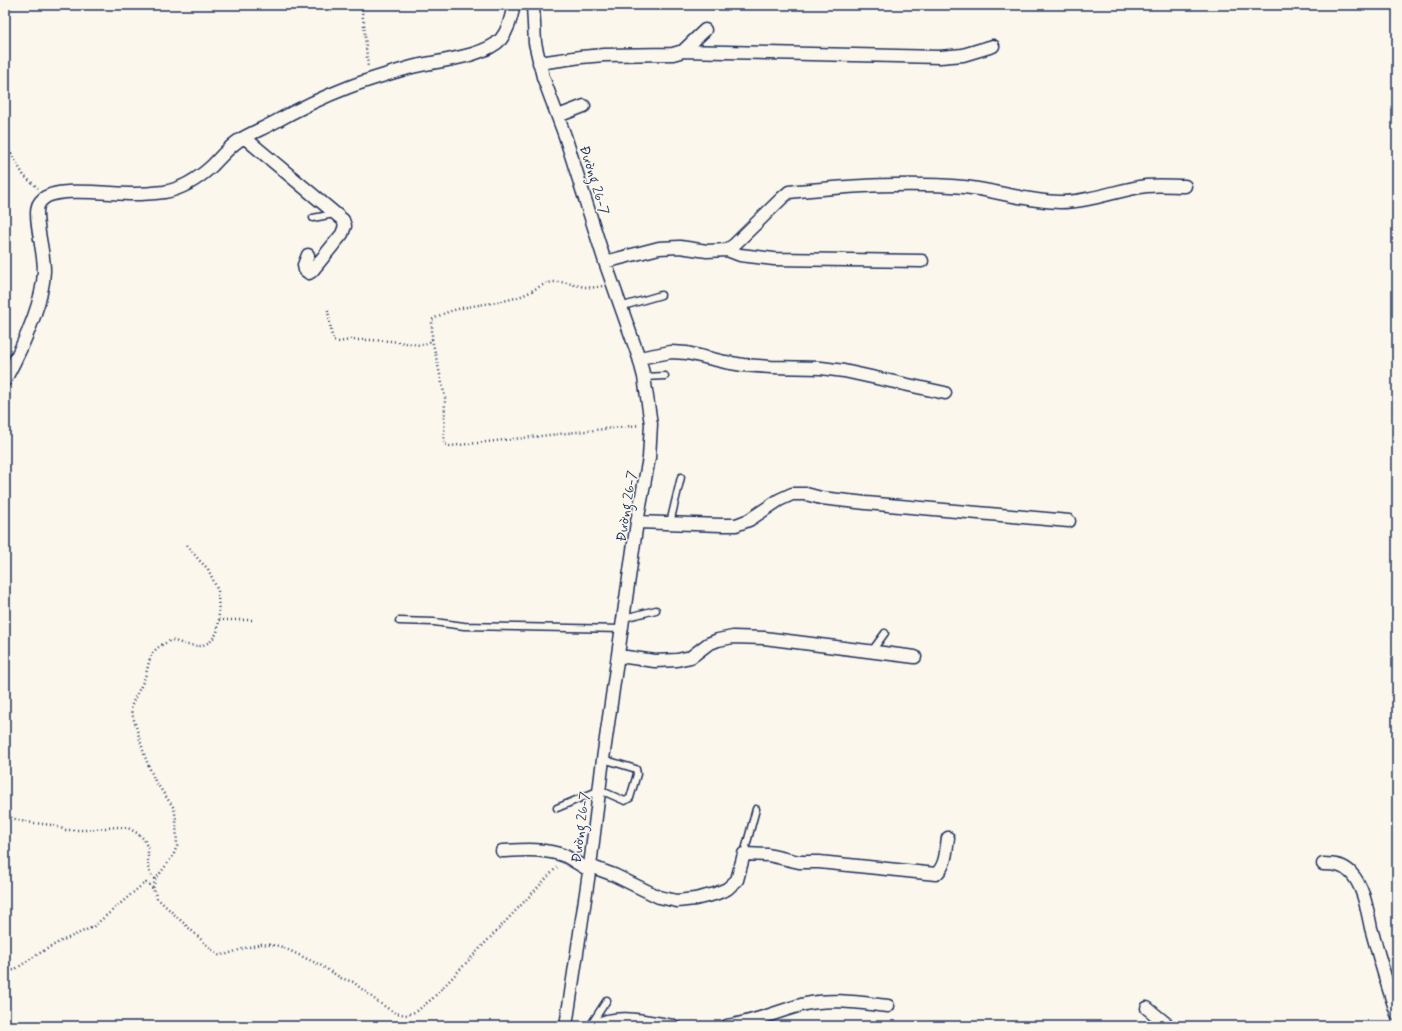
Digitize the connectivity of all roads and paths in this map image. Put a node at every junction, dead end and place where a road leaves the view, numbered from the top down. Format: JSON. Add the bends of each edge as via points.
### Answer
{"nodes":[{"id":1,"x":361,"y":5,"type":"edge"},
{"id":2,"x":514,"y":5,"type":"edge"},
{"id":3,"x":534,"y":5,"type":"edge"},
{"id":4,"x":705,"y":30,"type":"dead end"},
{"id":5,"x":993,"y":46,"type":"dead end"},
{"id":6,"x":683,"y":51,"type":"junction"},
{"id":7,"x":539,"y":63,"type":"junction"},
{"id":8,"x":369,"y":80,"type":"junction"},
{"id":9,"x":584,"y":106,"type":"dead end"},
{"id":10,"x":558,"y":116,"type":"junction"},
{"id":11,"x":245,"y":138,"type":"junction"},
{"id":12,"x":5,"y":143,"type":"edge"},
{"id":13,"x":1185,"y":186,"type":"dead end"},
{"id":14,"x":48,"y":196,"type":"junction"},
{"id":15,"x":336,"y":214,"type":"junction"},
{"id":16,"x":313,"y":218,"type":"dead end"},
{"id":17,"x":727,"y":250,"type":"junction"},
{"id":18,"x":308,"y":255,"type":"dead end"},
{"id":19,"x":922,"y":261,"type":"dead end"},
{"id":20,"x":605,"y":262,"type":"junction"},
{"id":21,"x":612,"y":284,"type":"junction"},
{"id":22,"x":661,"y":295,"type":"dead end"},
{"id":23,"x":620,"y":308,"type":"junction"},
{"id":24,"x":328,"y":310,"type":"dead end"},
{"id":25,"x":432,"y":339,"type":"junction"},
{"id":26,"x":640,"y":358,"type":"junction"},
{"id":27,"x":665,"y":376,"type":"dead end"},
{"id":28,"x":644,"y":377,"type":"junction"},
{"id":29,"x":5,"y":380,"type":"edge"},
{"id":30,"x":945,"y":393,"type":"dead end"},
{"id":31,"x":651,"y":424,"type":"junction"},
{"id":32,"x":681,"y":477,"type":"dead end"},
{"id":33,"x":1070,"y":521,"type":"dead end"},
{"id":34,"x":638,"y":522,"type":"junction"},
{"id":35,"x":670,"y":523,"type":"junction"},
{"id":36,"x":186,"y":545,"type":"dead end"},
{"id":37,"x":656,"y":610,"type":"dead end"},
{"id":38,"x":219,"y":620,"type":"junction"},
{"id":39,"x":254,"y":620,"type":"dead end"},
{"id":40,"x":399,"y":620,"type":"dead end"},
{"id":41,"x":624,"y":623,"type":"junction"},
{"id":42,"x":885,"y":633,"type":"dead end"},
{"id":43,"x":871,"y":652,"type":"junction"},
{"id":44,"x":619,"y":656,"type":"junction"},
{"id":45,"x":915,"y":657,"type":"dead end"},
{"id":46,"x":604,"y":758,"type":"junction"},
{"id":47,"x":600,"y":790,"type":"junction"},
{"id":48,"x":557,"y":808,"type":"dead end"},
{"id":49,"x":756,"y":809,"type":"dead end"},
{"id":50,"x":5,"y":812,"type":"edge"},
{"id":51,"x":948,"y":838,"type":"dead end"},
{"id":52,"x":502,"y":851,"type":"dead end"},
{"id":53,"x":744,"y":854,"type":"junction"},
{"id":54,"x":566,"y":857,"type":"junction"},
{"id":55,"x":1323,"y":864,"type":"dead end"},
{"id":56,"x":590,"y":868,"type":"junction"},
{"id":57,"x":155,"y":880,"type":"junction"},
{"id":58,"x":153,"y":889,"type":"junction"},
{"id":59,"x":5,"y":972,"type":"edge"},
{"id":60,"x":607,"y":1000,"type":"dead end"},
{"id":61,"x":888,"y":1006,"type":"dead end"},
{"id":62,"x":1146,"y":1008,"type":"dead end"},
{"id":63,"x":1397,"y":1014,"type":"edge"},
{"id":64,"x":623,"y":1022,"type":"edge"},
{"id":65,"x":566,"y":1026,"type":"edge"},
{"id":66,"x":590,"y":1026,"type":"edge"},
{"id":67,"x":594,"y":1026,"type":"edge"},
{"id":68,"x":674,"y":1026,"type":"edge"},
{"id":69,"x":727,"y":1026,"type":"edge"},
{"id":70,"x":1169,"y":1026,"type":"edge"}],
"edges":[{"from":1,"to":8,"type":"path"},
{"from":2,"to":8,"type":"street","via":[[507,30],[501,39],[487,49]]},
{"from":3,"to":7,"type":"street","name":"Đường 26-7","via":[[534,31]]},
{"from":4,"to":6,"type":"street"},
{"from":5,"to":6,"type":"street","via":[[963,55],[940,56]]},
{"from":6,"to":7,"type":"street","via":[[673,54],[604,55]]},
{"from":7,"to":10,"type":"street","name":"Đường 26-7"},
{"from":8,"to":11,"type":"street","via":[[322,98]]},
{"from":9,"to":10,"type":"street"},
{"from":10,"to":20,"type":"street","name":"Đường 26-7"},
{"from":11,"to":14,"type":"street","via":[[230,147],[202,175],[174,190],[134,194],[82,192]]},
{"from":11,"to":15,"type":"street"},
{"from":12,"to":14,"type":"path","via":[[24,176]]},
{"from":13,"to":17,"type":"street","via":[[1146,186],[1060,202],[966,187],[933,185],[856,186],[789,192]]},
{"from":14,"to":29,"type":"street","via":[[39,203],[36,213],[44,270],[40,292],[18,356]]},
{"from":15,"to":16,"type":"lane"},
{"from":15,"to":18,"type":"street","via":[[345,226],[342,234],[309,273],[304,265]]},
{"from":17,"to":19,"type":"street","via":[[740,255],[774,258]]},
{"from":17,"to":20,"type":"street","via":[[660,248]]},
{"from":20,"to":21,"type":"street","name":"Đường 26-7"},
{"from":21,"to":23,"type":"street","name":"Đường 26-7"},
{"from":21,"to":25,"type":"path","via":[[583,288],[553,282],[510,299],[439,315],[432,320]]},
{"from":22,"to":23,"type":"lane"},
{"from":23,"to":26,"type":"street","name":"Đường 26-7"},
{"from":24,"to":25,"type":"path","via":[[334,341],[371,340],[420,345],[427,344]]},
{"from":25,"to":31,"type":"path","via":[[445,397],[444,444],[450,446]]},
{"from":26,"to":28,"type":"street","name":"Đường 26-7"},
{"from":26,"to":30,"type":"street","via":[[672,352],[743,365],[821,368]]},
{"from":27,"to":28,"type":"lane"},
{"from":28,"to":31,"type":"street","name":"Đường 26-7"},
{"from":31,"to":34,"type":"street","name":"Đường 26-7","via":[[649,458]]},
{"from":32,"to":35,"type":"lane"},
{"from":33,"to":35,"type":"street","via":[[792,494],[736,525]]},
{"from":34,"to":35,"type":"street"},
{"from":34,"to":41,"type":"street","name":"Đường 26-7"},
{"from":36,"to":38,"type":"path","via":[[214,579],[218,591]]},
{"from":37,"to":41,"type":"lane"},
{"from":38,"to":39,"type":"path"},
{"from":38,"to":57,"type":"path","via":[[217,633],[210,642],[201,646],[172,640],[160,644],[148,661],[147,672],[132,704],[131,710],[145,757],[155,781],[174,808],[176,819],[177,846],[173,856]]},
{"from":40,"to":41,"type":"lane","via":[[464,626]]},
{"from":41,"to":44,"type":"street","name":"Đường 26-7"},
{"from":42,"to":43,"type":"lane"},
{"from":43,"to":44,"type":"street","via":[[764,638],[733,637],[708,644],[691,657],[677,660],[655,661]]},
{"from":43,"to":45,"type":"street"},
{"from":44,"to":46,"type":"street","name":"Đường 26-7"},
{"from":46,"to":47,"type":"street","name":"Đường 26-7"},
{"from":46,"to":47,"type":"lane","via":[[636,769],[637,774],[630,798],[625,801]]},
{"from":47,"to":48,"type":"lane"},
{"from":47,"to":56,"type":"street","name":"Đường 26-7"},
{"from":49,"to":53,"type":"lane"},
{"from":50,"to":57,"type":"path","via":[[12,818],[25,822],[52,825],[66,830],[128,828],[144,839],[148,849],[148,867]]},
{"from":51,"to":53,"type":"street","via":[[944,863],[936,874],[800,862],[768,855]]},
{"from":52,"to":54,"type":"street","via":[[544,851]]},
{"from":53,"to":56,"type":"street","via":[[737,880],[727,889],[695,899],[677,901],[659,897],[614,875]]},
{"from":54,"to":56,"type":"street"},
{"from":54,"to":58,"type":"path","via":[[433,998],[417,1011],[407,1015],[395,1013],[353,982],[280,946],[261,944],[219,955],[156,898]]},
{"from":55,"to":63,"type":"street","via":[[1343,867],[1355,877],[1366,904]]},
{"from":56,"to":65,"type":"street","name":"Đường 26-7"},
{"from":57,"to":58,"type":"path"},
{"from":58,"to":59,"type":"path","via":[[146,883],[142,885],[93,927],[53,946],[14,970]]},
{"from":60,"to":66,"type":"lane"},
{"from":61,"to":69,"type":"street","via":[[820,1002]]},
{"from":62,"to":70,"type":"street"},
{"from":64,"to":67,"type":"street","via":[[610,1020]]},
{"from":64,"to":68,"type":"street"}]}
